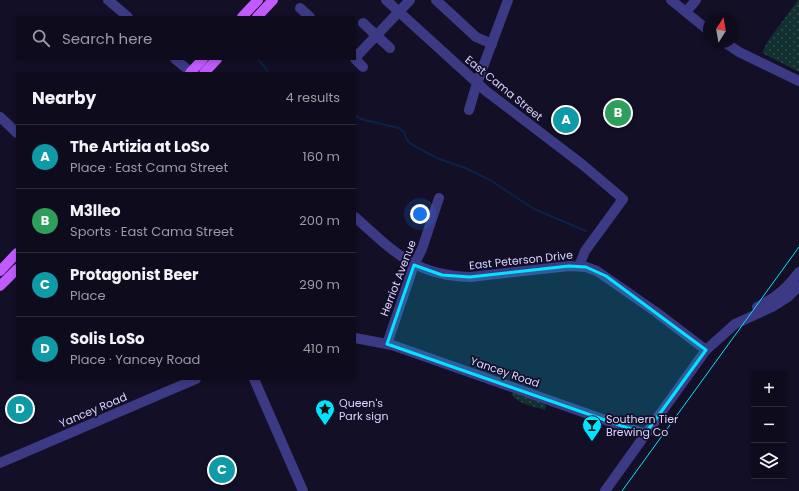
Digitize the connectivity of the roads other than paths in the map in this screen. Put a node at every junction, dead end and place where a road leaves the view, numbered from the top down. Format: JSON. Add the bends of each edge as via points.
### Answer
{"nodes":[{"id":1,"x":108,"y":0,"type":"edge"},
{"id":2,"x":258,"y":0,"type":"edge"},
{"id":3,"x":273,"y":0,"type":"edge"},
{"id":4,"x":386,"y":0,"type":"edge"},
{"id":5,"x":410,"y":0,"type":"edge"},
{"id":6,"x":436,"y":0,"type":"edge"},
{"id":7,"x":508,"y":0,"type":"edge"},
{"id":8,"x":671,"y":0,"type":"edge"},
{"id":9,"x":696,"y":0,"type":"edge"},
{"id":10,"x":300,"y":8,"type":"dead end"},
{"id":11,"x":399,"y":12,"type":"junction"},
{"id":12,"x":686,"y":12,"type":"junction"},
{"id":13,"x":127,"y":16,"type":"edge"},
{"id":14,"x":243,"y":16,"type":"edge"},
{"id":15,"x":258,"y":16,"type":"edge"},
{"id":16,"x":309,"y":16,"type":"edge"},
{"id":17,"x":363,"y":23,"type":"dead end"},
{"id":18,"x":703,"y":26,"type":"edge"},
{"id":19,"x":376,"y":35,"type":"junction"},
{"id":20,"x":492,"y":44,"type":"junction"},
{"id":21,"x":390,"y":48,"type":"dead end"},
{"id":22,"x":733,"y":48,"type":"edge"},
{"id":23,"x":356,"y":57,"type":"edge"},
{"id":24,"x":356,"y":59,"type":"edge"},
{"id":25,"x":176,"y":60,"type":"edge"},
{"id":26,"x":202,"y":60,"type":"edge"},
{"id":27,"x":216,"y":60,"type":"edge"},
{"id":28,"x":363,"y":67,"type":"dead end"},
{"id":29,"x":190,"y":72,"type":"edge"},
{"id":30,"x":192,"y":72,"type":"edge"},
{"id":31,"x":205,"y":72,"type":"edge"},
{"id":32,"x":799,"y":81,"type":"edge"},
{"id":33,"x":477,"y":83,"type":"junction"},
{"id":34,"x":470,"y":110,"type":"dead end"},
{"id":35,"x":0,"y":117,"type":"edge"},
{"id":36,"x":16,"y":132,"type":"edge"},
{"id":37,"x":438,"y":198,"type":"dead end"},
{"id":38,"x":356,"y":218,"type":"edge"},
{"id":39,"x":16,"y":254,"type":"edge"},
{"id":40,"x":414,"y":265,"type":"junction"},
{"id":41,"x":579,"y":266,"type":"junction"},
{"id":42,"x":16,"y":270,"type":"edge"},
{"id":43,"x":0,"y":271,"type":"edge"},
{"id":44,"x":799,"y":272,"type":"edge"},
{"id":45,"x":0,"y":286,"type":"edge"},
{"id":46,"x":799,"y":286,"type":"edge"},
{"id":47,"x":356,"y":338,"type":"edge"},
{"id":48,"x":387,"y":344,"type":"junction"},
{"id":49,"x":706,"y":350,"type":"junction"},
{"id":50,"x":194,"y":380,"type":"edge"},
{"id":51,"x":254,"y":380,"type":"edge"},
{"id":52,"x":645,"y":434,"type":"junction"},
{"id":53,"x":0,"y":463,"type":"edge"},
{"id":54,"x":304,"y":491,"type":"edge"},
{"id":55,"x":605,"y":491,"type":"edge"}],
"edges":[{"from":1,"to":13,"type":"street"},
{"from":2,"to":14,"type":"main road"},
{"from":3,"to":15,"type":"main road"},
{"from":4,"to":11,"type":"street","name":"East Cama Street"},
{"from":5,"to":11,"type":"street"},
{"from":6,"to":20,"type":"street","via":[[476,36]]},
{"from":7,"to":20,"type":"street"},
{"from":8,"to":12,"type":"street"},
{"from":9,"to":12,"type":"street"},
{"from":10,"to":16,"type":"street"},
{"from":11,"to":19,"type":"street"},
{"from":11,"to":33,"type":"street","name":"East Cama Street"},
{"from":12,"to":18,"type":"street"},
{"from":17,"to":19,"type":"street"},
{"from":19,"to":21,"type":"street"},
{"from":19,"to":23,"type":"street"},
{"from":20,"to":33,"type":"street"},
{"from":22,"to":32,"type":"street"},
{"from":24,"to":28,"type":"street"},
{"from":25,"to":29,"type":"street"},
{"from":26,"to":30,"type":"main road"},
{"from":27,"to":31,"type":"main road"},
{"from":33,"to":34,"type":"street"},
{"from":33,"to":41,"type":"street","name":"East Cama Street","via":[[623,199],[585,251]]},
{"from":35,"to":36,"type":"street"},
{"from":37,"to":40,"type":"street","name":"Herriot Avenue","via":[[422,249]]},
{"from":38,"to":40,"type":"street","name":"East Peterson Drive"},
{"from":39,"to":43,"type":"main road"},
{"from":40,"to":41,"type":"street","name":"East Peterson Drive","via":[[456,277]]},
{"from":40,"to":48,"type":"street","name":"Herriot Avenue"},
{"from":41,"to":49,"type":"street","name":"East Peterson Drive","via":[[606,276]]},
{"from":42,"to":45,"type":"main road"},
{"from":44,"to":49,"type":"street","via":[[779,294],[721,326],[709,339]]},
{"from":46,"to":49,"type":"street","via":[[788,297],[767,310],[735,324]]},
{"from":47,"to":48,"type":"street","name":"Yancey Road"},
{"from":48,"to":52,"type":"street","name":"Yancey Road"},
{"from":49,"to":52,"type":"street"},
{"from":50,"to":53,"type":"street","name":"Yancey Road"},
{"from":51,"to":54,"type":"street"},
{"from":52,"to":55,"type":"street"}]}
